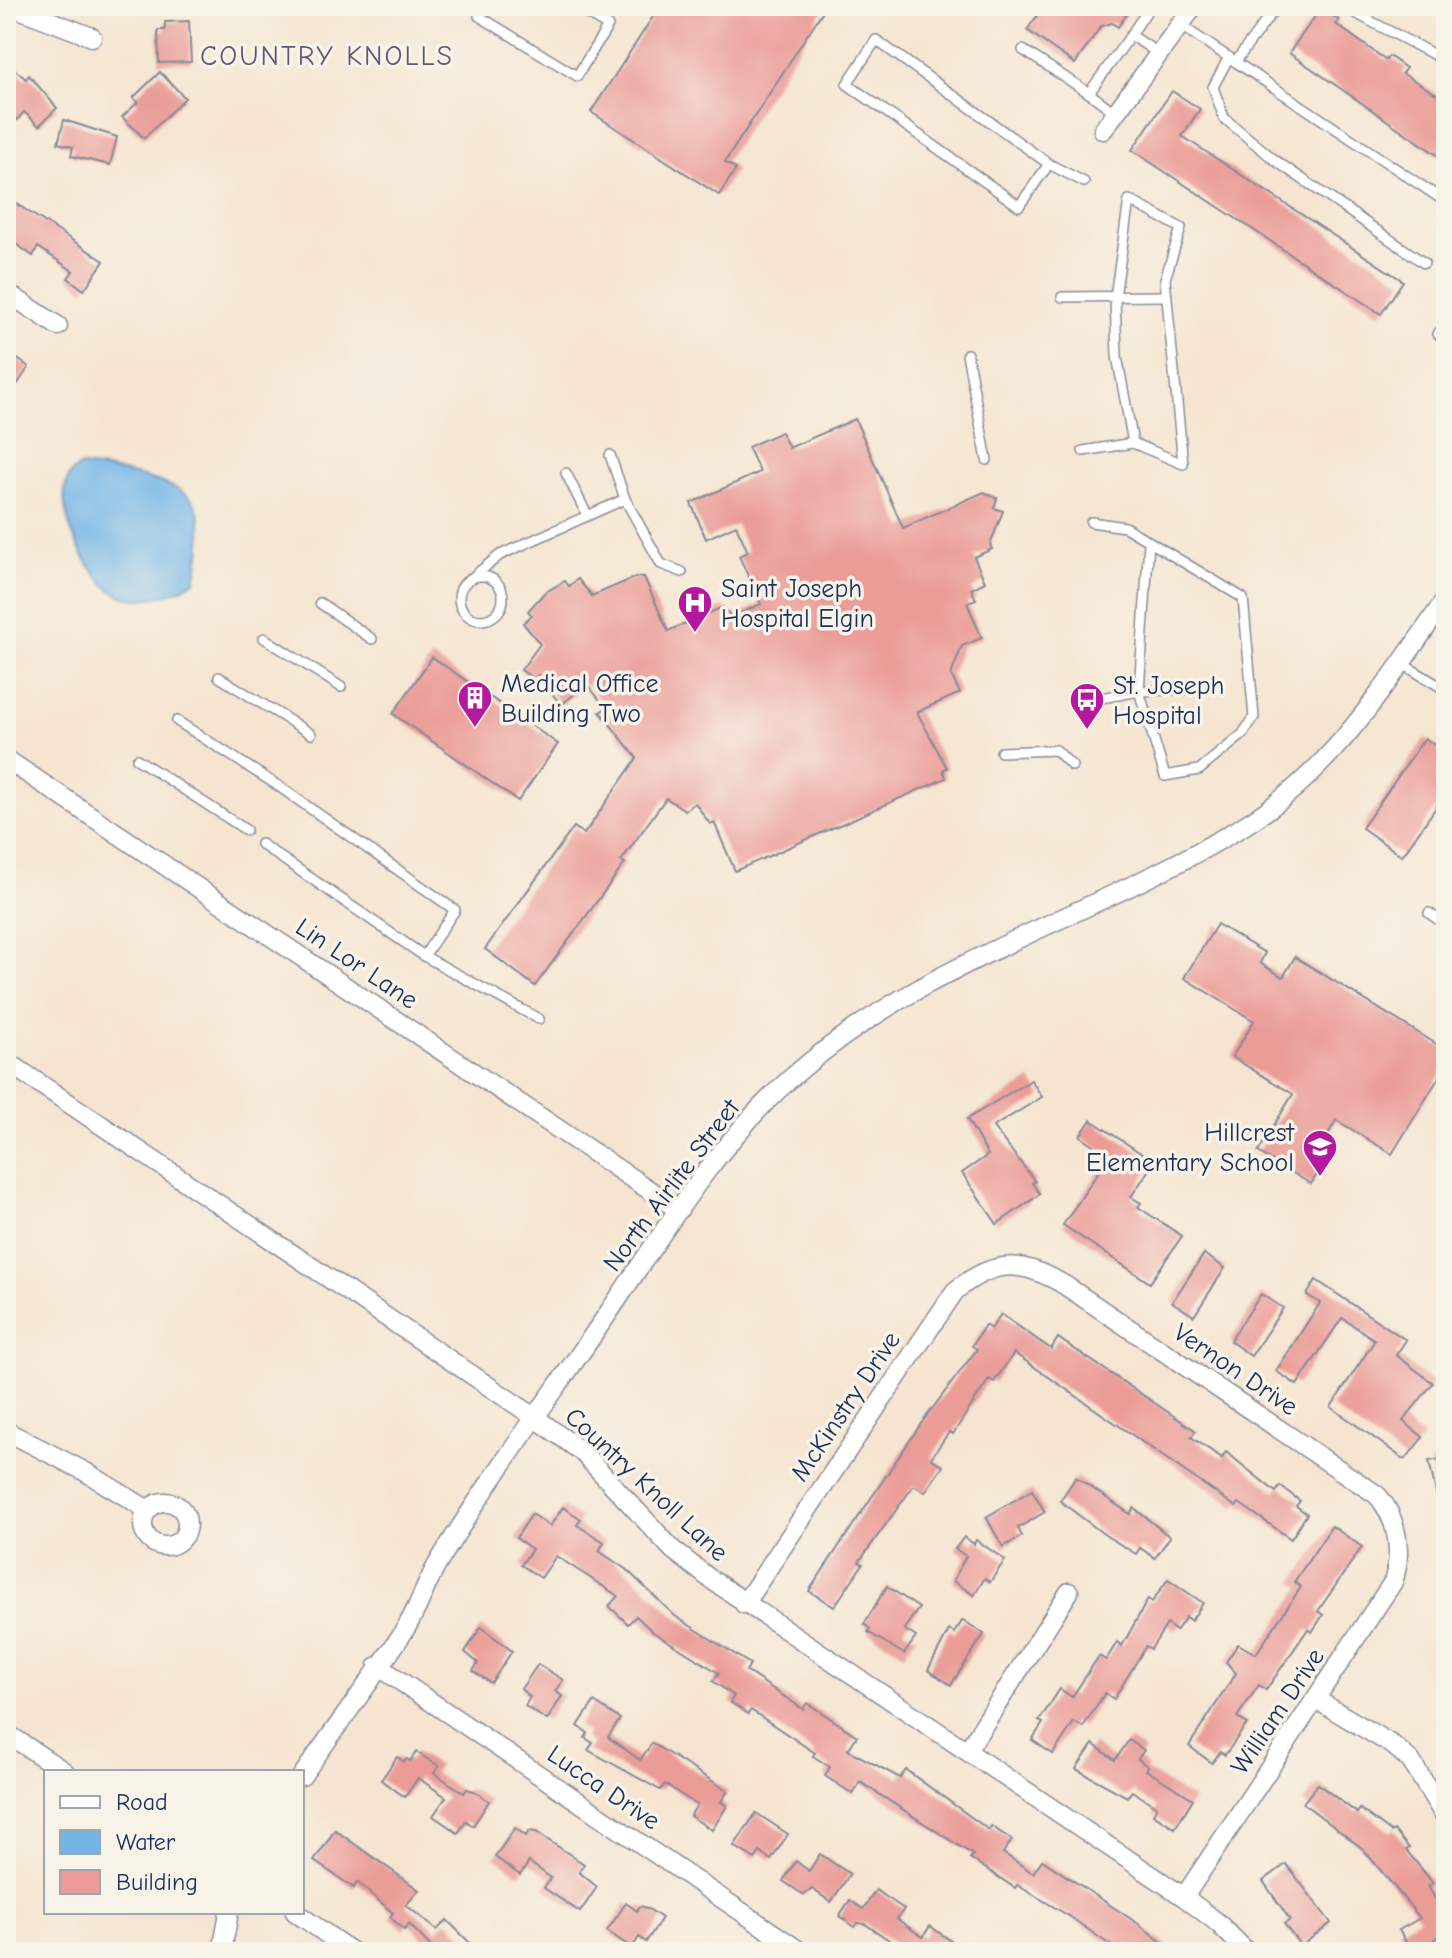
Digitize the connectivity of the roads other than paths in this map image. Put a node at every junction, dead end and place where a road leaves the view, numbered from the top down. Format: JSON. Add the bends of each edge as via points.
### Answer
{"nodes":[{"id":1,"x":11,"y":6,"type":"edge"},
{"id":2,"x":485,"y":6,"type":"edge"},
{"id":3,"x":576,"y":6,"type":"edge"},
{"id":4,"x":1150,"y":6,"type":"edge"},
{"id":5,"x":1194,"y":6,"type":"edge"},
{"id":6,"x":1277,"y":6,"type":"edge"},
{"id":7,"x":1342,"y":6,"type":"edge"},
{"id":8,"x":1180,"y":25,"type":"junction"},
{"id":9,"x":1131,"y":35,"type":"junction"},
{"id":10,"x":92,"y":37,"type":"dead end"},
{"id":11,"x":1023,"y":50,"type":"dead end"},
{"id":12,"x":1159,"y":54,"type":"junction"},
{"id":13,"x":1232,"y":59,"type":"junction"},
{"id":14,"x":1446,"y":61,"type":"edge"},
{"id":15,"x":1089,"y":93,"type":"junction"},
{"id":16,"x":1116,"y":113,"type":"junction"},
{"id":17,"x":1103,"y":130,"type":"dead end"},
{"id":18,"x":1049,"y":164,"type":"junction"},
{"id":19,"x":1084,"y":182,"type":"dead end"},
{"id":20,"x":1446,"y":202,"type":"edge"},
{"id":21,"x":1424,"y":263,"type":"dead end"},
{"id":22,"x":6,"y":292,"type":"edge"},
{"id":23,"x":1167,"y":296,"type":"junction"},
{"id":24,"x":1062,"y":297,"type":"dead end"},
{"id":25,"x":1115,"y":297,"type":"junction"},
{"id":26,"x":1446,"y":323,"type":"edge"},
{"id":27,"x":58,"y":326,"type":"dead end"},
{"id":28,"x":1446,"y":339,"type":"edge"},
{"id":29,"x":967,"y":354,"type":"dead end"},
{"id":30,"x":1133,"y":443,"type":"junction"},
{"id":31,"x":1083,"y":451,"type":"dead end"},
{"id":32,"x":610,"y":455,"type":"dead end"},
{"id":33,"x":987,"y":460,"type":"dead end"},
{"id":34,"x":566,"y":473,"type":"dead end"},
{"id":35,"x":625,"y":499,"type":"junction"},
{"id":36,"x":587,"y":515,"type":"junction"},
{"id":37,"x":1091,"y":522,"type":"dead end"},
{"id":38,"x":1149,"y":542,"type":"junction"},
{"id":39,"x":682,"y":572,"type":"dead end"},
{"id":40,"x":474,"y":576,"type":"junction"},
{"id":41,"x":1446,"y":599,"type":"edge"},
{"id":42,"x":320,"y":603,"type":"dead end"},
{"id":43,"x":264,"y":638,"type":"dead end"},
{"id":44,"x":372,"y":639,"type":"dead end"},
{"id":45,"x":1401,"y":663,"type":"junction"},
{"id":46,"x":219,"y":677,"type":"dead end"},
{"id":47,"x":341,"y":687,"type":"dead end"},
{"id":48,"x":1196,"y":689,"type":"dead end"},
{"id":49,"x":1446,"y":690,"type":"edge"},
{"id":50,"x":1139,"y":691,"type":"junction"},
{"id":51,"x":1096,"y":699,"type":"dead end"},
{"id":52,"x":177,"y":721,"type":"dead end"},
{"id":53,"x":311,"y":734,"type":"dead end"},
{"id":54,"x":1001,"y":752,"type":"dead end"},
{"id":55,"x":6,"y":759,"type":"edge"},
{"id":56,"x":137,"y":759,"type":"dead end"},
{"id":57,"x":1072,"y":766,"type":"dead end"},
{"id":58,"x":246,"y":830,"type":"dead end"},
{"id":59,"x":261,"y":844,"type":"dead end"},
{"id":60,"x":1429,"y":913,"type":"dead end"},
{"id":61,"x":1446,"y":925,"type":"edge"},
{"id":62,"x":424,"y":956,"type":"junction"},
{"id":63,"x":539,"y":1019,"type":"dead end"},
{"id":64,"x":6,"y":1061,"type":"edge"},
{"id":65,"x":679,"y":1210,"type":"junction"},
{"id":66,"x":1012,"y":1266,"type":"joint"},
{"id":67,"x":536,"y":1418,"type":"junction"},
{"id":68,"x":6,"y":1431,"type":"edge"},
{"id":69,"x":148,"y":1510,"type":"dead end"},
{"id":70,"x":1397,"y":1548,"type":"joint"},
{"id":71,"x":1069,"y":1592,"type":"dead end"},
{"id":72,"x":744,"y":1604,"type":"junction"},
{"id":73,"x":378,"y":1666,"type":"junction"},
{"id":74,"x":1317,"y":1700,"type":"junction"},
{"id":75,"x":6,"y":1733,"type":"edge"},
{"id":76,"x":967,"y":1751,"type":"junction"},
{"id":77,"x":62,"y":1770,"type":"edge"},
{"id":78,"x":304,"y":1773,"type":"edge"},
{"id":79,"x":1446,"y":1818,"type":"edge"},
{"id":80,"x":1184,"y":1897,"type":"junction"},
{"id":81,"x":229,"y":1914,"type":"edge"},
{"id":82,"x":298,"y":1914,"type":"edge"},
{"id":83,"x":222,"y":1952,"type":"edge"},
{"id":84,"x":352,"y":1952,"type":"edge"},
{"id":85,"x":801,"y":1952,"type":"edge"},
{"id":86,"x":1247,"y":1952,"type":"edge"}],
"edges":[{"from":1,"to":10,"type":"street"},
{"from":2,"to":3,"type":"lane","via":[[479,16],[577,76],[608,26]]},
{"from":4,"to":9,"type":"lane"},
{"from":5,"to":8,"type":"street"},
{"from":6,"to":13,"type":"lane"},
{"from":7,"to":14,"type":"lane"},
{"from":8,"to":12,"type":"street"},
{"from":8,"to":13,"type":"lane"},
{"from":9,"to":12,"type":"lane"},
{"from":9,"to":15,"type":"lane"},
{"from":11,"to":15,"type":"lane"},
{"from":12,"to":16,"type":"street"},
{"from":13,"to":20,"type":"lane"},
{"from":13,"to":21,"type":"lane","via":[[1213,87],[1224,118],[1276,161]]},
{"from":15,"to":16,"type":"lane"},
{"from":16,"to":17,"type":"street"},
{"from":18,"to":18,"type":"lane","via":[[876,40],[847,84],[1019,206]]},
{"from":18,"to":19,"type":"lane"},
{"from":22,"to":27,"type":"street"},
{"from":23,"to":25,"type":"lane"},
{"from":23,"to":25,"type":"lane","via":[[1165,279],[1181,228],[1129,200]]},
{"from":23,"to":30,"type":"lane","via":[[1183,464]]},
{"from":24,"to":25,"type":"lane"},
{"from":25,"to":30,"type":"lane","via":[[1117,356]]},
{"from":26,"to":28,"type":"lane","via":[[1438,334]]},
{"from":29,"to":33,"type":"lane"},
{"from":30,"to":31,"type":"lane"},
{"from":32,"to":35,"type":"lane"},
{"from":34,"to":36,"type":"lane"},
{"from":35,"to":36,"type":"lane"},
{"from":35,"to":39,"type":"lane","via":[[661,564]]},
{"from":36,"to":40,"type":"lane","via":[[500,555]]},
{"from":37,"to":38,"type":"lane","via":[[1125,527]]},
{"from":38,"to":50,"type":"lane"},
{"from":38,"to":50,"type":"lane","via":[[1243,598],[1254,717],[1242,735],[1199,770],[1165,776]]},
{"from":40,"to":40,"type":"lane","via":[[461,586],[458,600],[471,618],[487,620],[500,611],[503,595],[496,581]]},
{"from":41,"to":45,"type":"street","name":"North Airlite Street"},
{"from":42,"to":44,"type":"lane"},
{"from":43,"to":47,"type":"lane"},
{"from":45,"to":49,"type":"lane"},
{"from":45,"to":65,"type":"street","name":"North Airlite Street","via":[[1353,731],[1248,823],[1159,875],[936,977],[842,1034],[740,1130]]},
{"from":46,"to":53,"type":"lane"},
{"from":48,"to":50,"type":"lane"},
{"from":50,"to":51,"type":"lane"},
{"from":52,"to":62,"type":"lane","via":[[455,910]]},
{"from":54,"to":57,"type":"lane","via":[[1056,750]]},
{"from":55,"to":65,"type":"street","name":"Lin Lor Lane"},
{"from":56,"to":58,"type":"lane"},
{"from":59,"to":62,"type":"lane"},
{"from":60,"to":61,"type":"lane"},
{"from":62,"to":63,"type":"lane"},
{"from":64,"to":67,"type":"street","name":"Country Knoll Lane"},
{"from":65,"to":67,"type":"street","name":"North Airlite Street"},
{"from":66,"to":70,"type":"street","name":"Vernon Drive","via":[[1039,1271],[1066,1286],[1377,1495],[1391,1514]]},
{"from":66,"to":72,"type":"street","name":"McKinstry Drive","via":[[984,1270],[955,1291]]},
{"from":67,"to":72,"type":"street","name":"Country Knoll Lane","via":[[582,1452],[673,1550]]},
{"from":67,"to":73,"type":"street","name":"North Airlite Street","via":[[437,1565],[406,1629]]},
{"from":68,"to":69,"type":"street"},
{"from":70,"to":74,"type":"street","name":"William Drive","via":[[1393,1582]]},
{"from":71,"to":76,"type":"street"},
{"from":72,"to":76,"type":"street","name":"Country Knoll Lane"},
{"from":73,"to":78,"type":"street","name":"North Airlite Street"},
{"from":73,"to":85,"type":"street","name":"Lucca Drive"},
{"from":74,"to":79,"type":"street","via":[[1377,1734],[1411,1761]]},
{"from":74,"to":80,"type":"street","name":"William Drive"},
{"from":75,"to":77,"type":"street"},
{"from":76,"to":80,"type":"street","name":"Country Knoll Lane"},
{"from":80,"to":86,"type":"street","name":"Country Knoll Lane"},
{"from":81,"to":83,"type":"street"},
{"from":82,"to":84,"type":"street"}]}
